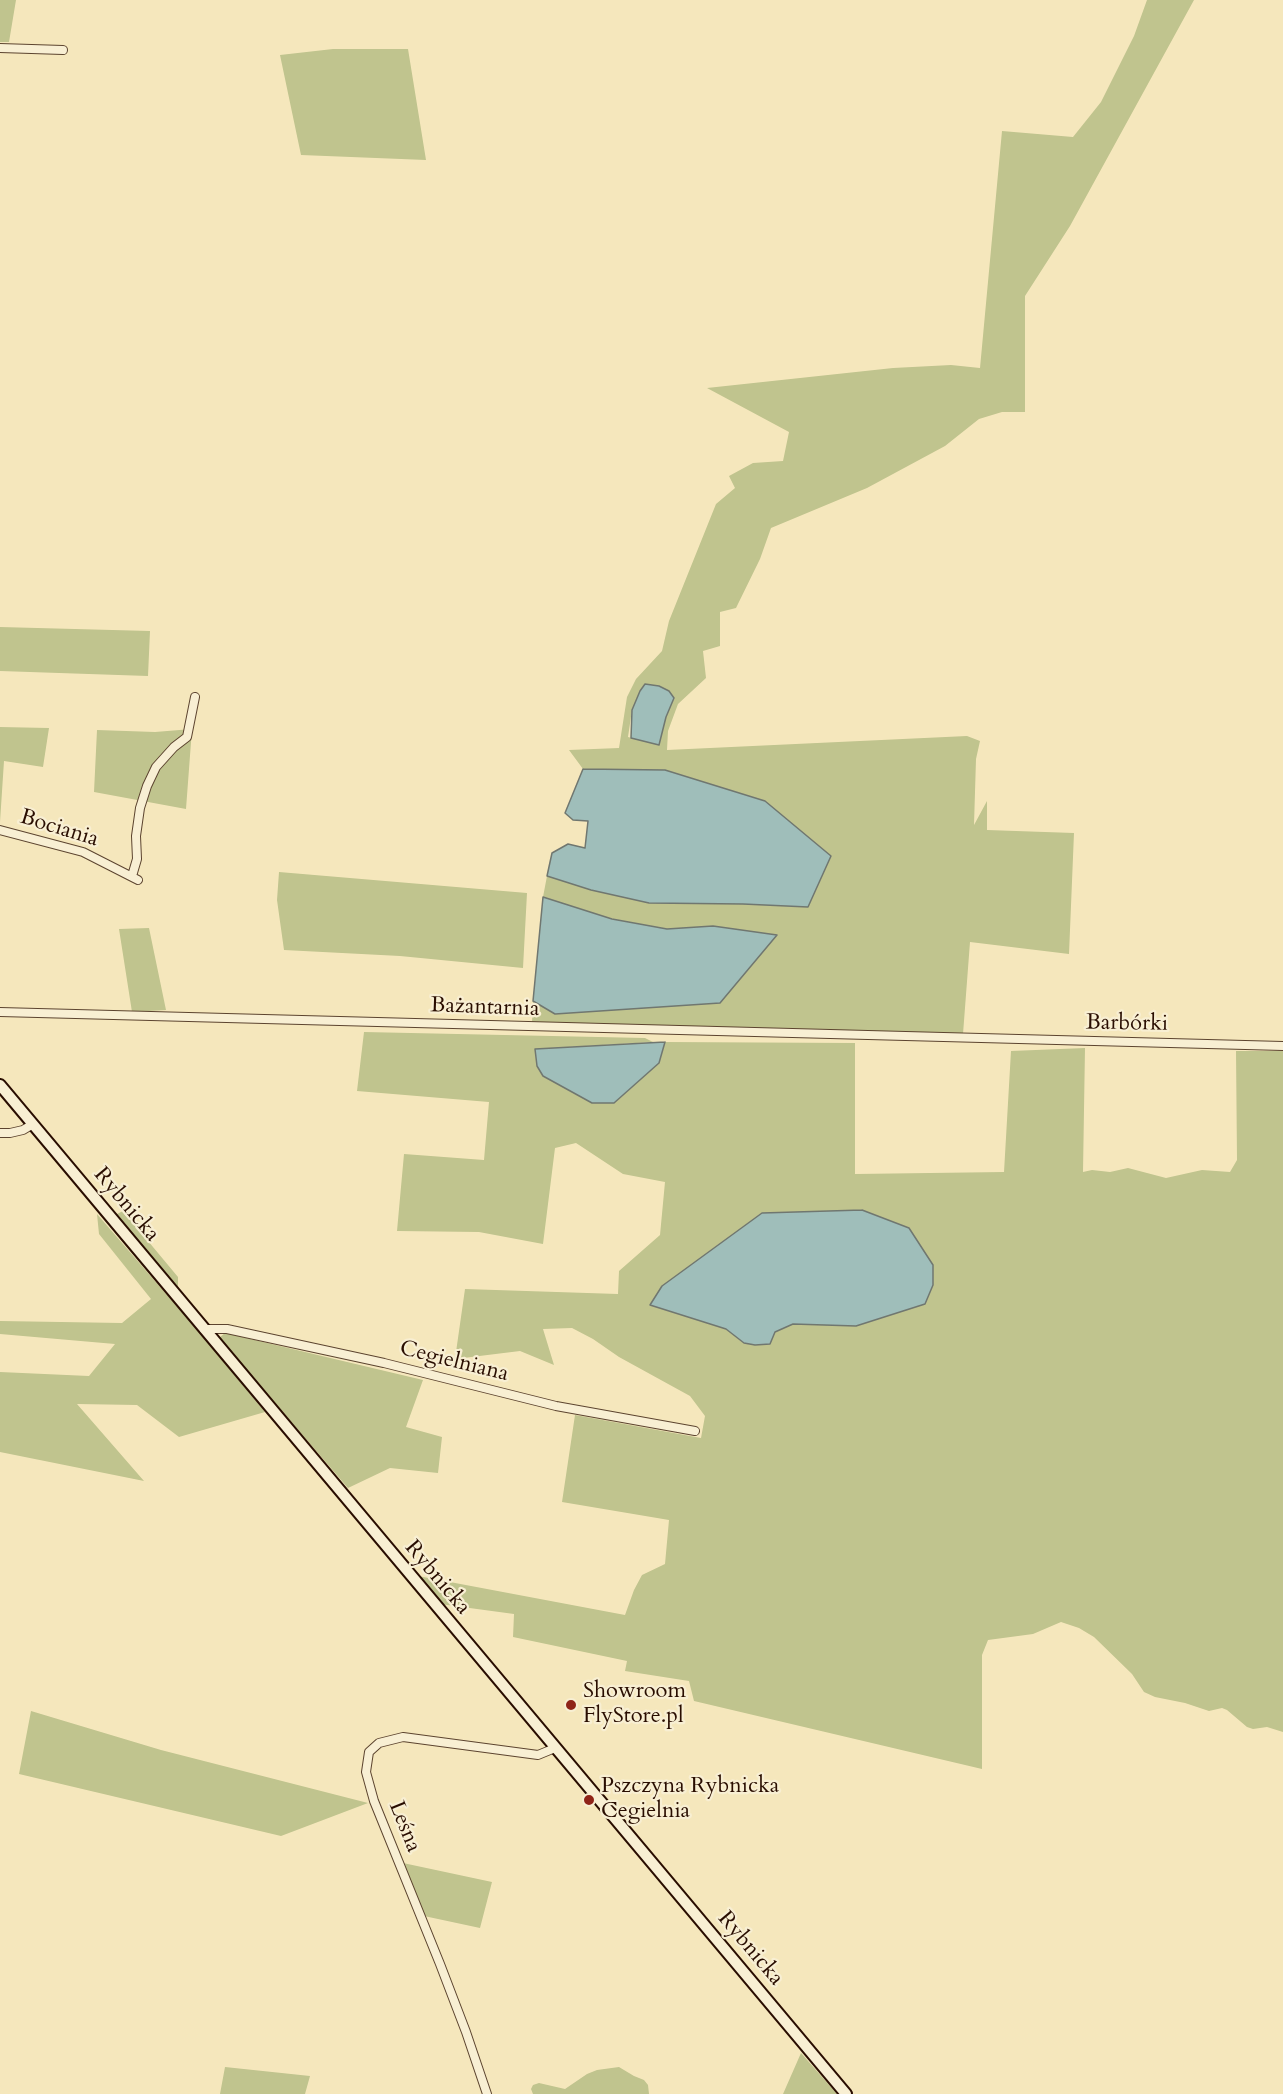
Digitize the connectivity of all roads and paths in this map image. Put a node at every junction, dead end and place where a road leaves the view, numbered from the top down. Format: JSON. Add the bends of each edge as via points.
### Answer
{"nodes":[{"id":1,"x":0,"y":48,"type":"edge"},
{"id":2,"x":63,"y":50,"type":"dead end"},
{"id":3,"x":195,"y":697,"type":"dead end"},
{"id":4,"x":0,"y":830,"type":"edge"},
{"id":5,"x":0,"y":1012,"type":"edge"},
{"id":6,"x":970,"y":1037,"type":"joint"},
{"id":7,"x":1283,"y":1046,"type":"edge"},
{"id":8,"x":0,"y":1085,"type":"edge"},
{"id":9,"x":33,"y":1124,"type":"junction"},
{"id":10,"x":0,"y":1133,"type":"edge"},
{"id":11,"x":204,"y":1329,"type":"junction"},
{"id":12,"x":695,"y":1431,"type":"dead end"},
{"id":13,"x":555,"y":1748,"type":"junction"},
{"id":14,"x":487,"y":2094,"type":"edge"},
{"id":15,"x":846,"y":2094,"type":"edge"}],
"edges":[{"from":1,"to":2,"type":"street"},
{"from":3,"to":4,"type":"street","name":"Bociania","via":[[187,737],[156,767],[147,786],[136,836],[135,878],[83,852]]},
{"from":5,"to":6,"type":"street","name":"Bażantarnia"},
{"from":6,"to":7,"type":"street","name":"Barbórki"},
{"from":8,"to":9,"type":"main road","name":"Rybnicka"},
{"from":9,"to":10,"type":"street","via":[[23,1130]]},
{"from":9,"to":11,"type":"main road","name":"Rybnicka"},
{"from":11,"to":12,"type":"street","name":"Cegielniana","via":[[227,1329],[384,1363],[556,1407]]},
{"from":11,"to":13,"type":"main road","name":"Rybnicka"},
{"from":13,"to":14,"type":"street","name":"Leśna","via":[[538,1755],[403,1737],[379,1743],[369,1752],[366,1772],[374,1801]]},
{"from":13,"to":15,"type":"main road","name":"Rybnicka"}]}
